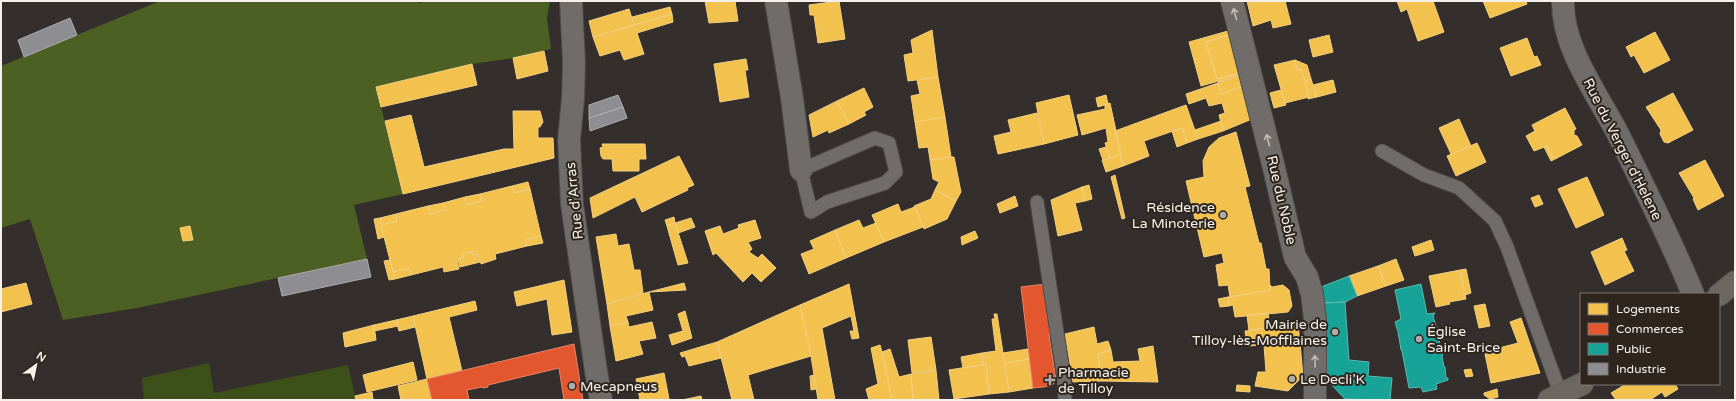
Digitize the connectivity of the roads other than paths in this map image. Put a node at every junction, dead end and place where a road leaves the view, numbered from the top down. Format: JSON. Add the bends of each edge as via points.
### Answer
{"nodes":[{"id":1,"x":571,"y":1,"type":"edge"},
{"id":2,"x":776,"y":1,"type":"edge"},
{"id":3,"x":1232,"y":1,"type":"edge"},
{"id":4,"x":1563,"y":1,"type":"edge"},
{"id":5,"x":1382,"y":151,"type":"dead end"},
{"id":6,"x":801,"y":170,"type":"junction"},
{"id":7,"x":1037,"y":202,"type":"dead end"},
{"id":8,"x":1735,"y":282,"type":"edge"},
{"id":9,"x":1693,"y":293,"type":"edge"},
{"id":10,"x":1720,"y":294,"type":"edge"},
{"id":11,"x":1580,"y":385,"type":"edge"},
{"id":12,"x":1555,"y":398,"type":"edge"},
{"id":13,"x":601,"y":400,"type":"edge"},
{"id":14,"x":1065,"y":400,"type":"edge"},
{"id":15,"x":1315,"y":400,"type":"edge"}],
"edges":[{"from":1,"to":13,"type":"street","name":"Rue d'Arras","via":[[574,64],[569,140],[572,204]]},
{"from":2,"to":6,"type":"street"},
{"from":15,"to":3,"type":"street","name":"Rue du Noble","one_way":true,"via":[[1315,319],[1312,294],[1307,277],[1295,257]]},
{"from":4,"to":9,"type":"street","name":"Rue du Verger d'Helene","via":[[1565,25],[1572,46],[1618,133]]},
{"from":5,"to":12,"type":"lane","via":[[1424,175],[1459,188],[1495,221],[1507,248]]},
{"from":6,"to":6,"type":"lane","via":[[811,212],[827,202],[885,183],[896,172],[889,143],[875,138]]},
{"from":7,"to":14,"type":"lane","via":[[1063,371]]},
{"from":8,"to":10,"type":"street"},
{"from":11,"to":12,"type":"street"}]}
